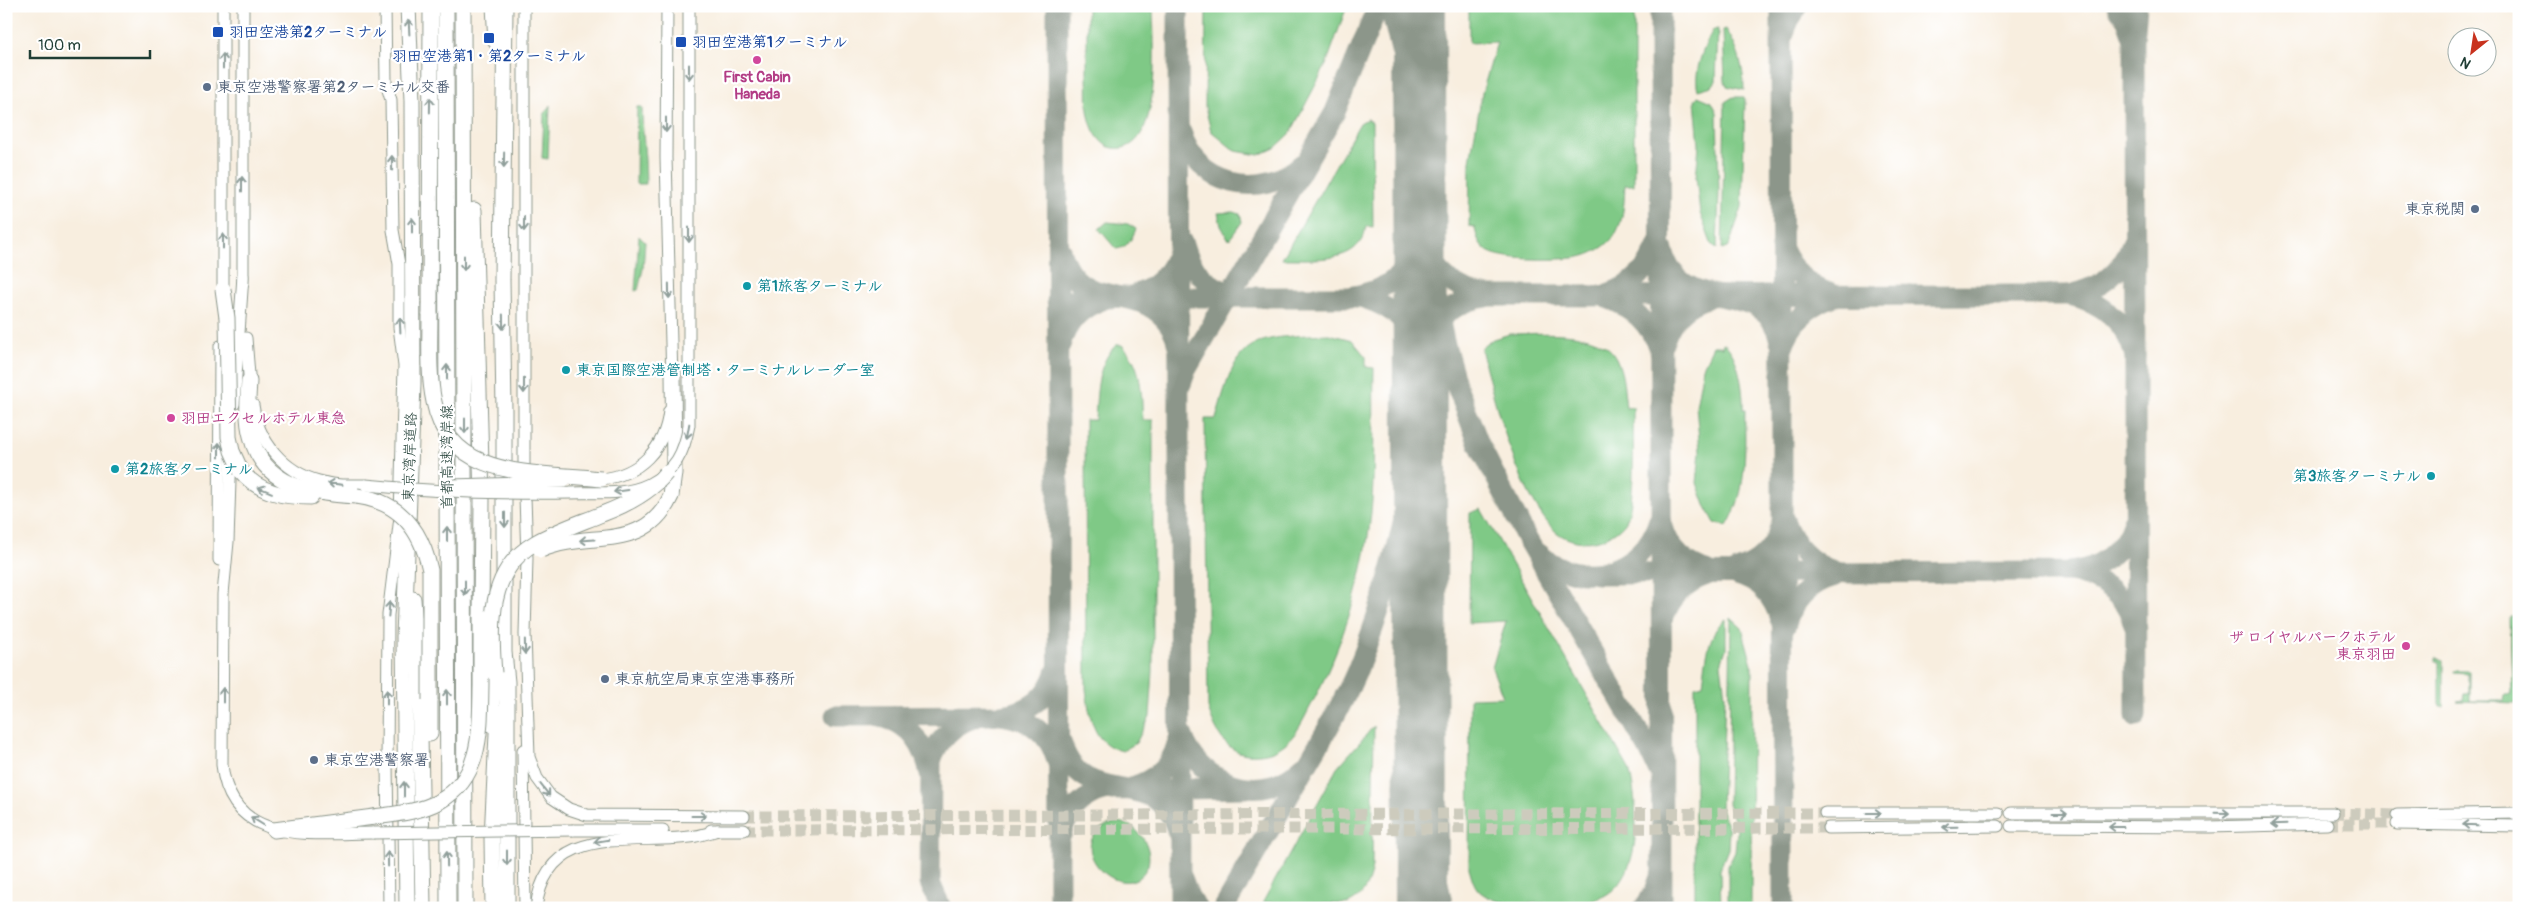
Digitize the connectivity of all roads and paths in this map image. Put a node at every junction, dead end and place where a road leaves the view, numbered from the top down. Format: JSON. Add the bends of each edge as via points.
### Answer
{"nodes":[{"id":1,"x":223,"y":6,"type":"edge"},
{"id":2,"x":243,"y":6,"type":"edge"},
{"id":3,"x":385,"y":6,"type":"edge"},
{"id":4,"x":408,"y":6,"type":"edge"},
{"id":5,"x":431,"y":6,"type":"edge"},
{"id":6,"x":446,"y":6,"type":"edge"},
{"id":7,"x":463,"y":6,"type":"edge"},
{"id":8,"x":494,"y":6,"type":"edge"},
{"id":9,"x":506,"y":6,"type":"edge"},
{"id":10,"x":524,"y":6,"type":"edge"},
{"id":11,"x":667,"y":6,"type":"edge"},
{"id":12,"x":689,"y":6,"type":"edge"},
{"id":13,"x":464,"y":92,"type":"junction"},
{"id":14,"x":504,"y":124,"type":"junction"},
{"id":15,"x":243,"y":276,"type":"junction"},
{"id":16,"x":223,"y":290,"type":"junction"},
{"id":17,"x":673,"y":372,"type":"junction"},
{"id":18,"x":249,"y":381,"type":"junction"},
{"id":19,"x":666,"y":473,"type":"junction"},
{"id":20,"x":601,"y":479,"type":"junction"},
{"id":21,"x":361,"y":491,"type":"junction"},
{"id":22,"x":330,"y":495,"type":"junction"},
{"id":23,"x":407,"y":553,"type":"junction"},
{"id":24,"x":223,"y":594,"type":"junction"},
{"id":25,"x":504,"y":652,"type":"junction"},
{"id":26,"x":494,"y":673,"type":"junction"},
{"id":27,"x":526,"y":710,"type":"junction"},
{"id":28,"x":1825,"y":813,"type":"tunnel mouth"},
{"id":29,"x":1998,"y":813,"type":"dead end"},
{"id":30,"x":2011,"y":813,"type":"dead end"},
{"id":31,"x":2519,"y":813,"type":"edge"},
{"id":32,"x":744,"y":816,"type":"tunnel mouth"},
{"id":33,"x":1998,"y":826,"type":"dead end"},
{"id":34,"x":2011,"y":826,"type":"dead end"},
{"id":35,"x":2519,"y":826,"type":"edge"},
{"id":36,"x":1828,"y":828,"type":"tunnel mouth"},
{"id":37,"x":274,"y":830,"type":"junction"},
{"id":38,"x":718,"y":830,"type":"junction"},
{"id":39,"x":744,"y":830,"type":"tunnel mouth"},
{"id":40,"x":389,"y":908,"type":"edge"},
{"id":41,"x":406,"y":908,"type":"edge"},
{"id":42,"x":424,"y":908,"type":"edge"},
{"id":43,"x":431,"y":908,"type":"edge"},
{"id":44,"x":448,"y":908,"type":"edge"},
{"id":45,"x":466,"y":908,"type":"edge"},
{"id":46,"x":484,"y":908,"type":"edge"},
{"id":47,"x":493,"y":908,"type":"edge"},
{"id":48,"x":507,"y":908,"type":"edge"},
{"id":49,"x":525,"y":908,"type":"edge"},
{"id":50,"x":536,"y":908,"type":"edge"}],
"edges":[{"from":16,"to":1,"type":"street","one_way":true,"bridge":true},
{"from":15,"to":2,"type":"street","one_way":true},
{"from":40,"to":3,"type":"street","one_way":true,"via":[[388,615],[400,517],[404,366],[399,327],[398,258],[392,223],[391,100],[386,83]]},
{"from":23,"to":4,"type":"highway","name":"東京湾岸道路","one_way":true,"via":[[413,384],[412,101]]},
{"from":20,"to":5,"type":"highway","one_way":true,"bridge":true,"via":[[504,469],[458,449],[444,432],[433,400],[430,315]]},
{"from":44,"to":6,"type":"highway","name":"首都高速湾岸線","one_way":true},
{"from":7,"to":13,"type":"highway","name":"首都高速湾岸線"},
{"from":8,"to":14,"type":"highway"},
{"from":9,"to":14,"type":"highway"},
{"from":10,"to":27,"type":"street","one_way":true},
{"from":11,"to":17,"type":"street","one_way":true,"via":[[666,167]]},
{"from":12,"to":19,"type":"street","one_way":true,"bridge":true,"via":[[689,424],[685,448]]},
{"from":13,"to":37,"type":"highway","bridge":true,"via":[[470,116],[482,500],[480,728],[473,764],[458,787],[440,801],[415,810]]},
{"from":13,"to":45,"type":"highway","name":"首都高速湾岸線","one_way":true},
{"from":14,"to":25,"type":"highway","one_way":true},
{"from":15,"to":18,"type":"street"},
{"from":15,"to":24,"type":"street"},
{"from":22,"to":16,"type":"highway","one_way":true,"bridge":true,"via":[[303,497],[277,494],[258,487],[241,471],[229,438],[227,318]]},
{"from":24,"to":16,"type":"street","one_way":true,"bridge":true,"via":[[219,578]]},
{"from":17,"to":20,"type":"street","via":[[668,419],[660,444],[638,468]]},
{"from":17,"to":26,"type":"highway","one_way":true,"bridge":true,"via":[[674,473],[670,496],[660,515],[641,530],[617,538],[553,544],[525,560],[506,591]]},
{"from":21,"to":18,"type":"street","one_way":true,"via":[[306,476],[278,458],[262,435]]},
{"from":18,"to":22,"type":"highway","via":[[251,436],[263,460],[294,486]]},
{"from":19,"to":21,"type":"street","one_way":true,"bridge":true,"via":[[638,488],[616,492]]},
{"from":19,"to":26,"type":"highway","bridge":true,"via":[[643,494],[537,542],[514,560],[500,581],[494,600]]},
{"from":20,"to":21,"type":"street","bridge":true},
{"from":21,"to":22,"type":"highway"},
{"from":21,"to":43,"type":"highway","bridge":true,"via":[[404,516],[416,529],[430,570]]},
{"from":41,"to":23,"type":"highway","name":"東京湾岸道路","one_way":true,"via":[[404,637]]},
{"from":23,"to":42,"type":"highway","via":[[419,677]]},
{"from":37,"to":24,"type":"street","one_way":true,"via":[[260,824],[239,807],[223,773]]},
{"from":25,"to":47,"type":"highway","via":[[493,798]]},
{"from":25,"to":48,"type":"highway","one_way":true,"via":[[507,682]]},
{"from":26,"to":46,"type":"highway","via":[[486,801]]},
{"from":27,"to":32,"type":"street","one_way":true,"via":[[532,769],[543,788],[569,809],[599,817]]},
{"from":27,"to":49,"type":"street","via":[[523,753]]},
{"from":28,"to":29,"type":"street","one_way":true},
{"from":30,"to":34,"type":"street","one_way":true,"via":[[2330,819],[2208,827]]},
{"from":35,"to":31,"type":"street","one_way":true,"via":[[2397,819]]},
{"from":33,"to":36,"type":"street","one_way":true},
{"from":37,"to":38,"type":"street","bridge":true,"via":[[306,833]]},
{"from":38,"to":39,"type":"street"},
{"from":38,"to":50,"type":"street","one_way":true,"via":[[695,836],[602,840],[581,846],[562,857],[551,869],[541,887]]}]}
